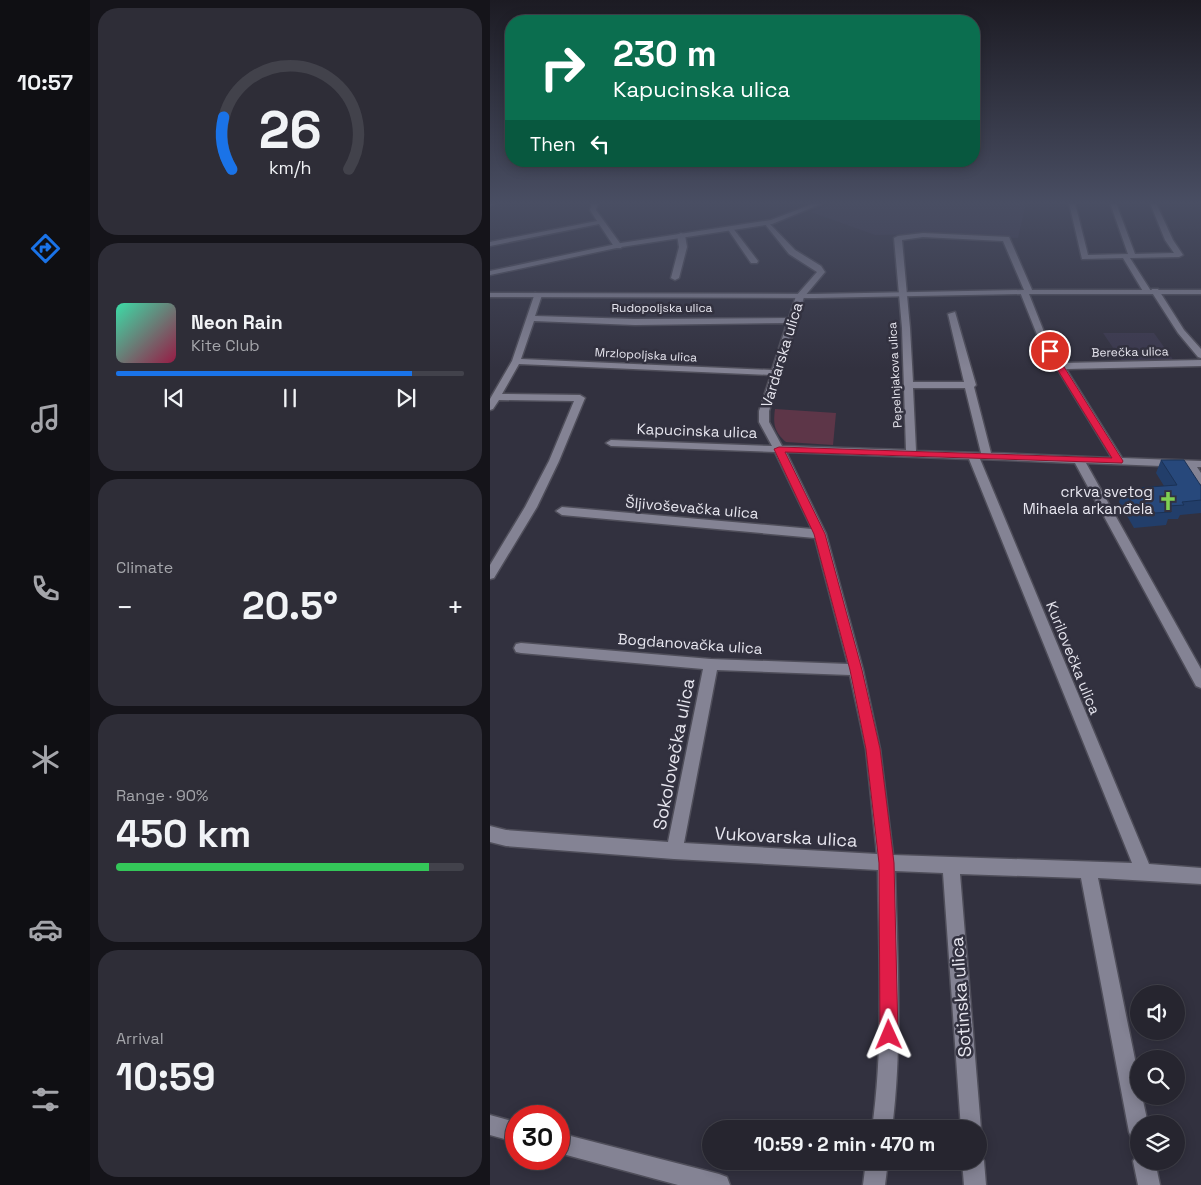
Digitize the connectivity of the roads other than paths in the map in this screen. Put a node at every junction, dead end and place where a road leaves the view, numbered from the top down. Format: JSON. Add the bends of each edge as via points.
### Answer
{"nodes":[{"id":1,"x":560,"y":258,"type":"edge"},
{"id":2,"x":680,"y":258,"type":"edge"},
{"id":3,"x":752,"y":258,"type":"edge"},
{"id":4,"x":802,"y":258,"type":"edge"},
{"id":5,"x":900,"y":258,"type":"edge"},
{"id":6,"x":1014,"y":258,"type":"edge"},
{"id":7,"x":1130,"y":258,"type":"edge"},
{"id":8,"x":754,"y":261,"type":"dead end"},
{"id":9,"x":490,"y":273,"type":"edge"},
{"id":10,"x":675,"y":278,"type":"dead end"},
{"id":11,"x":1151,"y":291,"type":"junction"},
{"id":12,"x":1027,"y":292,"type":"junction"},
{"id":13,"x":1201,"y":292,"type":"edge"},
{"id":14,"x":903,"y":294,"type":"junction"},
{"id":15,"x":490,"y":295,"type":"edge"},
{"id":16,"x":538,"y":295,"type":"junction"},
{"id":17,"x":800,"y":296,"type":"junction"},
{"id":18,"x":952,"y":314,"type":"dead end"},
{"id":19,"x":530,"y":318,"type":"junction"},
{"id":20,"x":793,"y":320,"type":"junction"},
{"id":21,"x":1201,"y":355,"type":"edge"},
{"id":22,"x":516,"y":361,"type":"junction"},
{"id":23,"x":1201,"y":363,"type":"edge"},
{"id":24,"x":1059,"y":366,"type":"junction"},
{"id":25,"x":776,"y":373,"type":"junction"},
{"id":26,"x":908,"y":385,"type":"junction"},
{"id":27,"x":971,"y":385,"type":"junction"},
{"id":28,"x":496,"y":397,"type":"junction"},
{"id":29,"x":490,"y":407,"type":"edge"},
{"id":30,"x":611,"y":443,"type":"dead end"},
{"id":31,"x":779,"y":449,"type":"junction"},
{"id":32,"x":911,"y":454,"type":"junction"},
{"id":33,"x":973,"y":456,"type":"junction"},
{"id":34,"x":987,"y":457,"type":"junction"},
{"id":35,"x":1079,"y":460,"type":"junction"},
{"id":36,"x":1119,"y":461,"type":"junction"},
{"id":37,"x":1188,"y":464,"type":"junction"},
{"id":38,"x":1201,"y":464,"type":"edge"},
{"id":39,"x":1201,"y":481,"type":"edge"},
{"id":40,"x":562,"y":511,"type":"dead end"},
{"id":41,"x":820,"y":534,"type":"junction"},
{"id":42,"x":490,"y":575,"type":"edge"},
{"id":43,"x":521,"y":648,"type":"dead end"},
{"id":44,"x":711,"y":664,"type":"junction"},
{"id":45,"x":856,"y":670,"type":"junction"},
{"id":46,"x":1201,"y":682,"type":"edge"},
{"id":47,"x":490,"y":834,"type":"edge"},
{"id":48,"x":674,"y":851,"type":"junction"},
{"id":49,"x":886,"y":863,"type":"junction"},
{"id":50,"x":951,"y":866,"type":"junction"},
{"id":51,"x":1088,"y":869,"type":"junction"},
{"id":52,"x":1143,"y":871,"type":"junction"},
{"id":53,"x":1201,"y":876,"type":"edge"},
{"id":54,"x":1136,"y":1115,"type":"edge"},
{"id":55,"x":883,"y":1120,"type":"edge"},
{"id":56,"x":970,"y":1120,"type":"edge"},
{"id":57,"x":490,"y":1125,"type":"edge"},
{"id":58,"x":505,"y":1129,"type":"edge"},
{"id":59,"x":570,"y":1146,"type":"edge"},
{"id":60,"x":876,"y":1170,"type":"edge"},
{"id":61,"x":974,"y":1170,"type":"edge"},
{"id":62,"x":1146,"y":1170,"type":"edge"},
{"id":63,"x":719,"y":1185,"type":"edge"},
{"id":64,"x":874,"y":1185,"type":"edge"},
{"id":65,"x":975,"y":1185,"type":"edge"},
{"id":66,"x":1149,"y":1185,"type":"edge"}],
"edges":[{"from":1,"to":9,"type":"street"},
{"from":2,"to":10,"type":"street"},
{"from":3,"to":8,"type":"street"},
{"from":4,"to":17,"type":"street","name":"Vardarska ulica","via":[[820,270],[820,274]]},
{"from":5,"to":14,"type":"street","name":"Pepelnjakova ulica"},
{"from":6,"to":12,"type":"street","name":"Pepelnjakova ulica"},
{"from":7,"to":11,"type":"street"},
{"from":11,"to":12,"type":"street"},
{"from":11,"to":13,"type":"street"},
{"from":11,"to":21,"type":"street"},
{"from":12,"to":14,"type":"street"},
{"from":12,"to":24,"type":"street","via":[[1042,337]]},
{"from":14,"to":17,"type":"street"},
{"from":14,"to":26,"type":"street","name":"Pepelnjakova ulica"},
{"from":15,"to":16,"type":"street"},
{"from":16,"to":17,"type":"street"},
{"from":16,"to":19,"type":"street"},
{"from":17,"to":20,"type":"street","name":"Vardarska ulica"},
{"from":18,"to":27,"type":"street"},
{"from":19,"to":20,"type":"street","name":"Rudopoljska ulica","via":[[635,322]]},
{"from":19,"to":22,"type":"street"},
{"from":20,"to":25,"type":"street","name":"Vardarska ulica"},
{"from":22,"to":25,"type":"street","name":"Mrzlopoljska ulica"},
{"from":22,"to":28,"type":"street"},
{"from":23,"to":24,"type":"street","name":"Berečka ulica"},
{"from":24,"to":36,"type":"street"},
{"from":25,"to":31,"type":"street","name":"Vardarska ulica","via":[[764,422]]},
{"from":26,"to":27,"type":"street"},
{"from":26,"to":32,"type":"street","name":"Pepelnjakova ulica"},
{"from":27,"to":34,"type":"street"},
{"from":28,"to":29,"type":"street"},
{"from":28,"to":42,"type":"street","via":[[580,398],[531,508]]},
{"from":30,"to":31,"type":"street","name":"Kapucinska ulica"},
{"from":31,"to":32,"type":"street","name":"Kapucinska ulica"},
{"from":31,"to":41,"type":"street","name":"Vardarska ulica"},
{"from":32,"to":33,"type":"street","name":"Kapucinska ulica"},
{"from":33,"to":34,"type":"street","name":"Kapucinska ulica"},
{"from":33,"to":52,"type":"street","name":"Kurilovečka ulica"},
{"from":34,"to":35,"type":"street","name":"Kapucinska ulica"},
{"from":35,"to":36,"type":"street","name":"Kapucinska ulica"},
{"from":35,"to":46,"type":"street"},
{"from":36,"to":37,"type":"street","name":"Kapucinska ulica"},
{"from":37,"to":38,"type":"street","name":"Kapucinska ulica"},
{"from":37,"to":39,"type":"street"},
{"from":40,"to":41,"type":"street","name":"Šljivoševačka ulica"},
{"from":41,"to":45,"type":"street","name":"Vardarska ulica"},
{"from":43,"to":44,"type":"street","name":"Bogdanovačka ulica"},
{"from":44,"to":45,"type":"street","name":"Bogdanovačka ulica"},
{"from":44,"to":48,"type":"street","name":"Sokolovečka ulica"},
{"from":45,"to":49,"type":"street","name":"Vardarska ulica","via":[[873,749]]},
{"from":47,"to":48,"type":"street","name":"Vukovarska ulica","via":[[506,838]]},
{"from":48,"to":49,"type":"street","name":"Vukovarska ulica"},
{"from":49,"to":50,"type":"street","name":"Vukovarska ulica"},
{"from":49,"to":55,"type":"street","name":"Vardarska ulica","via":[[889,1035]]},
{"from":50,"to":51,"type":"street","name":"Vukovarska ulica"},
{"from":50,"to":56,"type":"street","name":"Sotinska ulica"},
{"from":51,"to":52,"type":"street","name":"Vukovarska ulica"},
{"from":51,"to":54,"type":"street"},
{"from":52,"to":53,"type":"street","name":"Vukovarska ulica"},
{"from":57,"to":58,"type":"street"},
{"from":59,"to":63,"type":"street"},
{"from":60,"to":64,"type":"street"},
{"from":61,"to":65,"type":"street"},
{"from":62,"to":66,"type":"street"}]}
